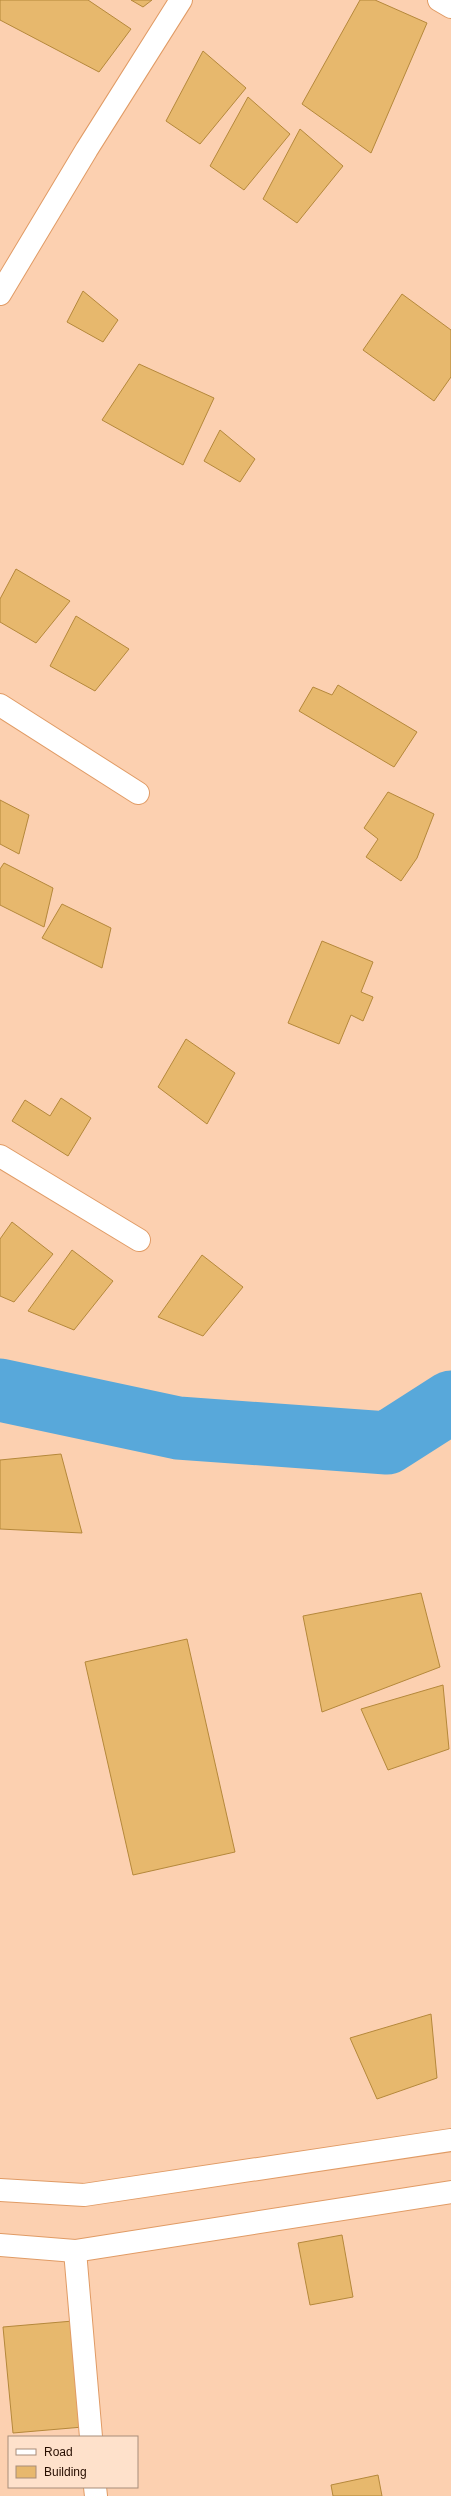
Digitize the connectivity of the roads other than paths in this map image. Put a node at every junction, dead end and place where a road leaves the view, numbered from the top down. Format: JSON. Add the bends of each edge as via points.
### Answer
{"nodes":[{"id":1,"x":181,"y":0,"type":"edge"},
{"id":2,"x":439,"y":0,"type":"edge"},
{"id":3,"x":451,"y":7,"type":"edge"},
{"id":4,"x":6,"y":268,"type":"edge"},
{"id":5,"x":0,"y":294,"type":"edge"},
{"id":6,"x":0,"y":705,"type":"edge"},
{"id":7,"x":138,"y":793,"type":"dead end"},
{"id":8,"x":0,"y":1156,"type":"edge"},
{"id":9,"x":139,"y":1240,"type":"dead end"},
{"id":10,"x":451,"y":2140,"type":"edge"},
{"id":11,"x":0,"y":2190,"type":"edge"},
{"id":12,"x":451,"y":2192,"type":"edge"},
{"id":13,"x":0,"y":2245,"type":"edge"},
{"id":14,"x":75,"y":2251,"type":"junction"},
{"id":15,"x":91,"y":2436,"type":"edge"}],
"edges":[{"from":1,"to":4,"type":"street"},
{"from":2,"to":3,"type":"street"},
{"from":4,"to":5,"type":"street"},
{"from":6,"to":7,"type":"street"},
{"from":8,"to":9,"type":"street"},
{"from":10,"to":11,"type":"street","via":[[84,2195]]},
{"from":12,"to":14,"type":"street"},
{"from":13,"to":14,"type":"street"},
{"from":14,"to":15,"type":"street"}]}
